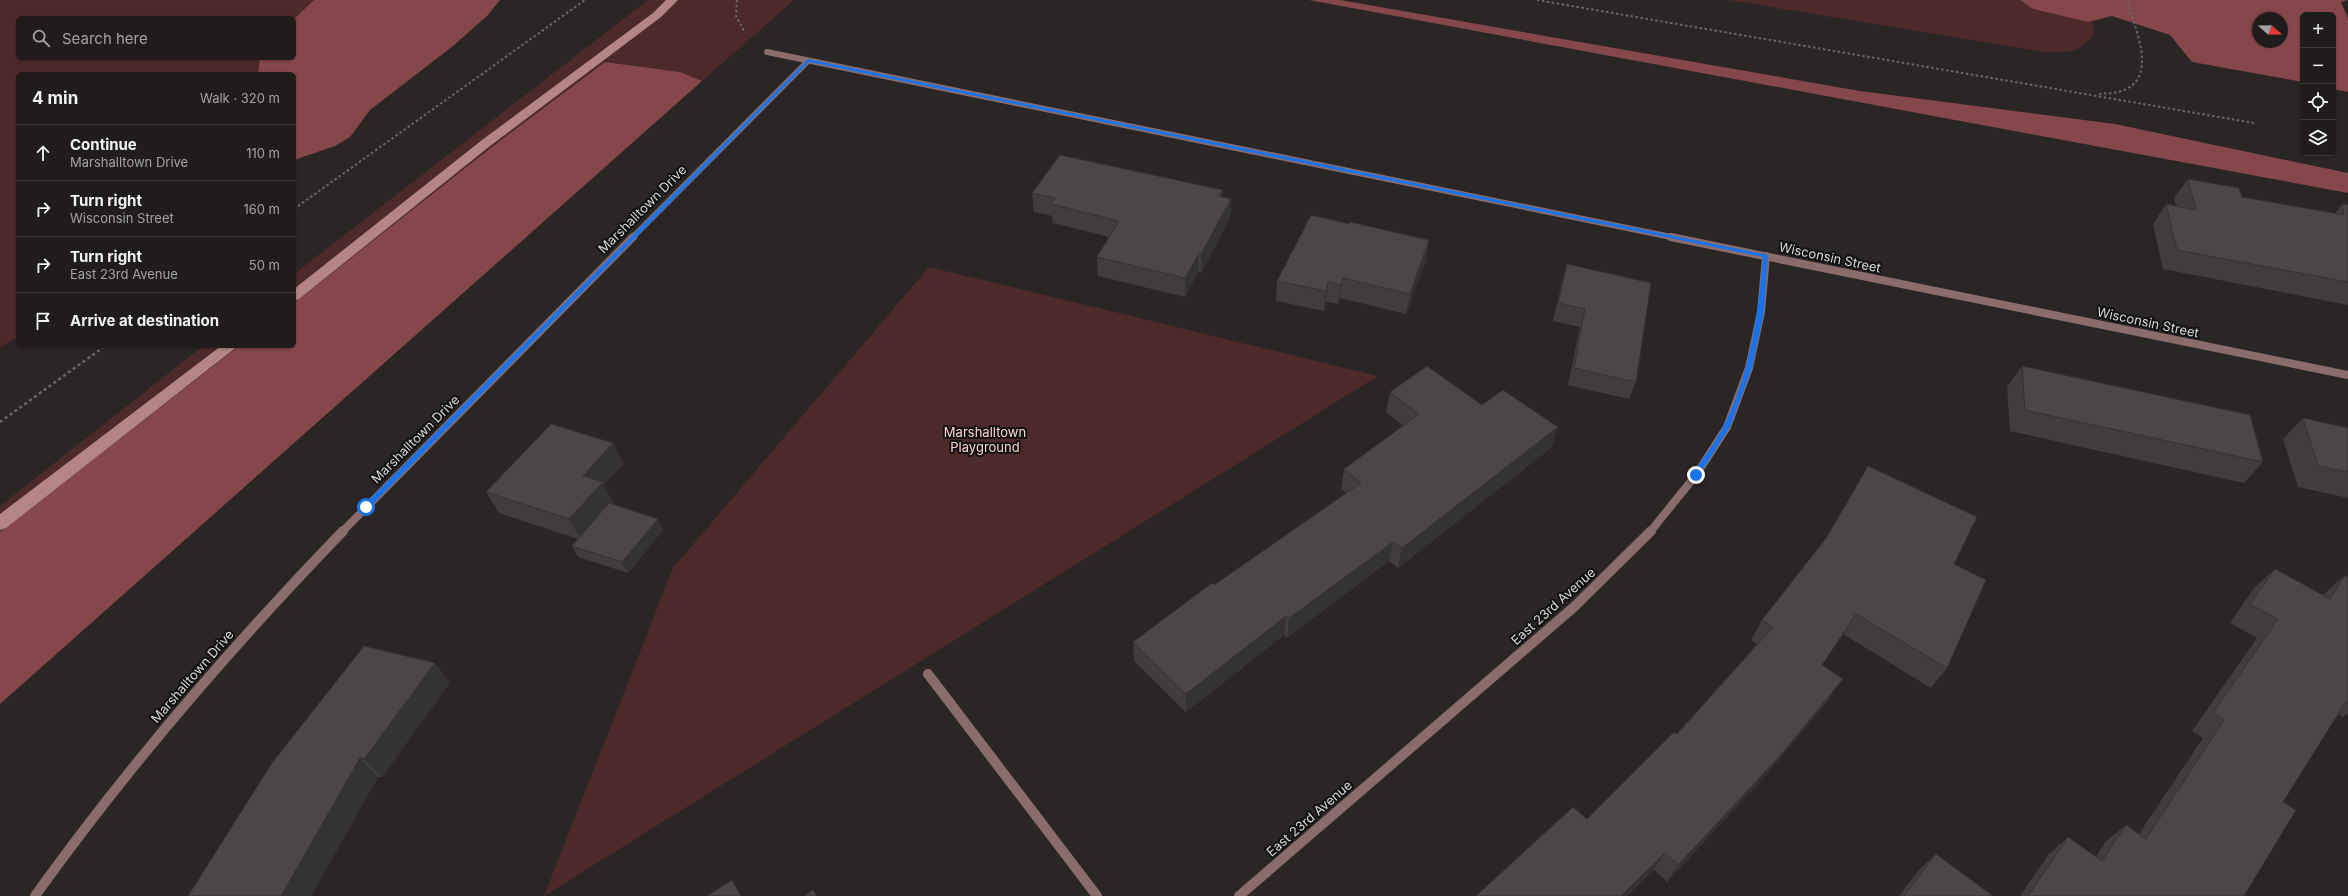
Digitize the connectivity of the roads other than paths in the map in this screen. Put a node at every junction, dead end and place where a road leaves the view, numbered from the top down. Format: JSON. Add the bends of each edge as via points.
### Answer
{"nodes":[{"id":1,"x":767,"y":52,"type":"dead end"},
{"id":2,"x":808,"y":61,"type":"junction"},
{"id":3,"x":1766,"y":256,"type":"junction"},
{"id":4,"x":2348,"y":375,"type":"edge"},
{"id":5,"x":928,"y":674,"type":"dead end"},
{"id":6,"x":35,"y":896,"type":"edge"},
{"id":7,"x":1097,"y":896,"type":"edge"},
{"id":8,"x":1239,"y":896,"type":"edge"}],
"edges":[{"from":1,"to":2,"type":"street","name":"Wisconsin Street"},
{"from":2,"to":3,"type":"street","name":"Wisconsin Street"},
{"from":2,"to":6,"type":"street","name":"Marshalltown Drive","via":[[288,587],[204,679],[126,773]]},
{"from":3,"to":4,"type":"street","name":"Wisconsin Street"},
{"from":3,"to":8,"type":"street","name":"East 23rd Avenue","via":[[1761,312],[1749,368],[1726,427],[1696,475],[1652,530],[1574,607]]},
{"from":5,"to":7,"type":"street"}]}
